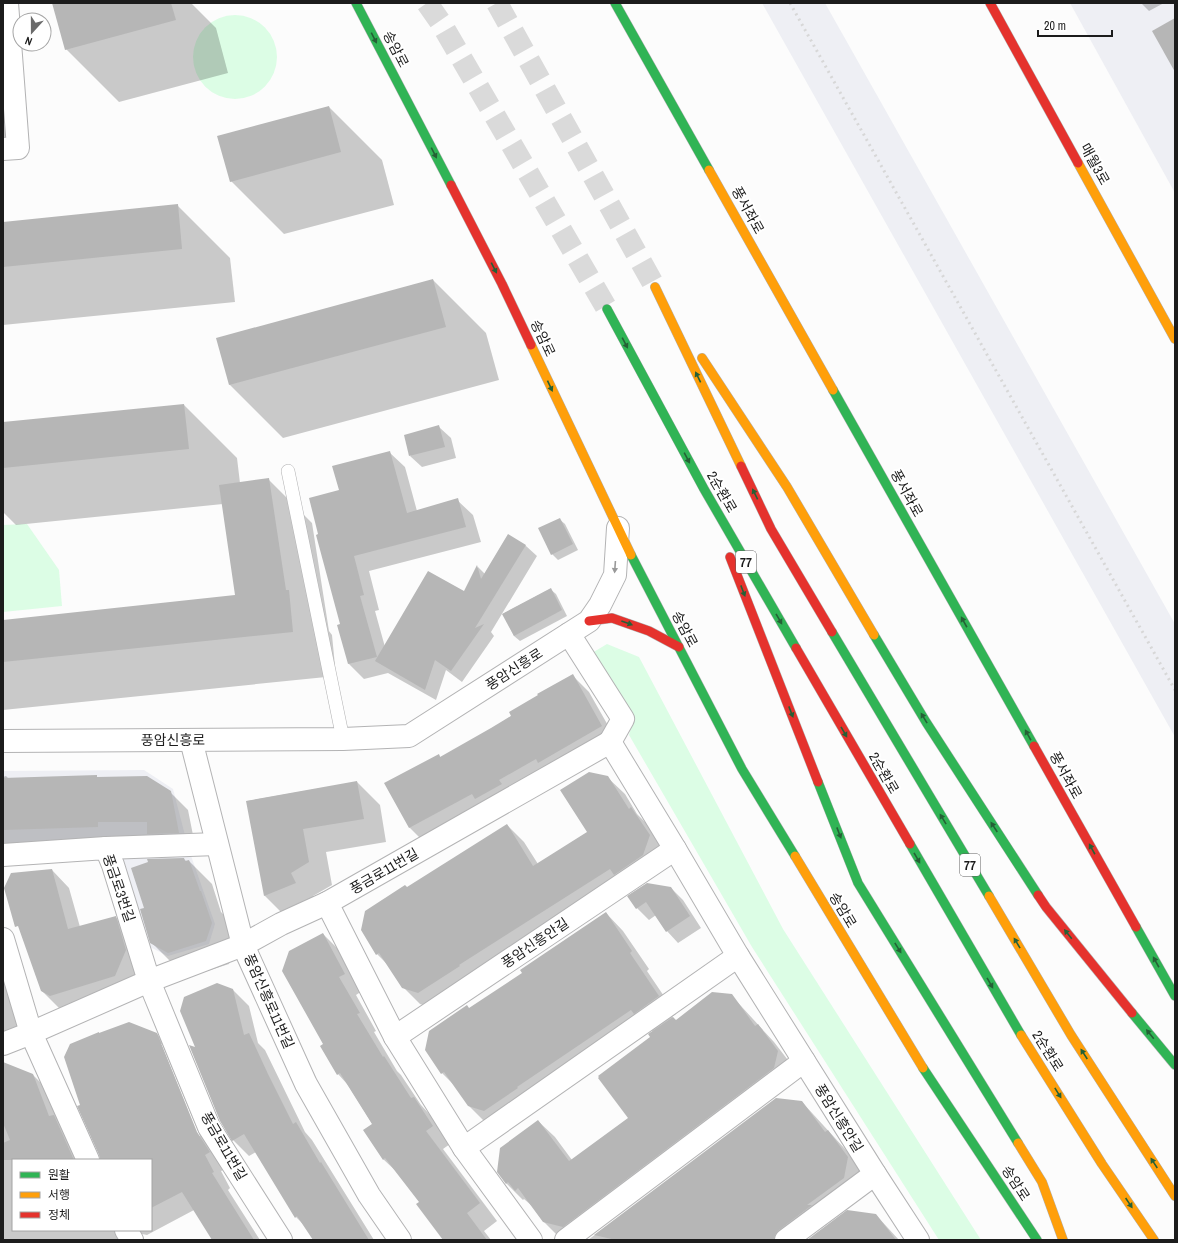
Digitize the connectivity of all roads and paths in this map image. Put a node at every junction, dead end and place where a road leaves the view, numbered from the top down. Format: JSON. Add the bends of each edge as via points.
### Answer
{"nodes":[{"id":1,"x":7,"y":3,"type":"edge"},
{"id":2,"x":356,"y":3,"type":"edge"},
{"id":3,"x":615,"y":3,"type":"edge"},
{"id":4,"x":990,"y":3,"type":"edge"},
{"id":5,"x":3,"y":149,"type":"edge"},
{"id":6,"x":607,"y":309,"type":"tunnel mouth"},
{"id":7,"x":1175,"y":339,"type":"edge"},
{"id":8,"x":690,"y":340,"type":"dead end"},
{"id":9,"x":699,"y":354,"type":"dead end"},
{"id":10,"x":288,"y":471,"type":"dead end"},
{"id":11,"x":704,"y":489,"type":"junction"},
{"id":12,"x":618,"y":528,"type":"junction"},
{"id":13,"x":589,"y":621,"type":"junction"},
{"id":14,"x":569,"y":634,"type":"junction"},
{"id":15,"x":678,"y":647,"type":"junction"},
{"id":16,"x":191,"y":740,"type":"junction"},
{"id":17,"x":343,"y":740,"type":"junction"},
{"id":18,"x":3,"y":741,"type":"edge"},
{"id":19,"x":610,"y":742,"type":"junction"},
{"id":20,"x":218,"y":844,"type":"junction"},
{"id":21,"x":106,"y":848,"type":"junction"},
{"id":22,"x":675,"y":849,"type":"junction"},
{"id":23,"x":3,"y":854,"type":"edge"},
{"id":24,"x":327,"y":903,"type":"junction"},
{"id":25,"x":3,"y":939,"type":"edge"},
{"id":26,"x":243,"y":945,"type":"junction"},
{"id":27,"x":738,"y":956,"type":"junction"},
{"id":28,"x":149,"y":981,"type":"junction"},
{"id":29,"x":1175,"y":996,"type":"edge"},
{"id":30,"x":31,"y":1033,"type":"junction"},
{"id":31,"x":395,"y":1037,"type":"junction"},
{"id":32,"x":3,"y":1044,"type":"edge"},
{"id":33,"x":804,"y":1061,"type":"junction"},
{"id":34,"x":1175,"y":1065,"type":"edge"},
{"id":35,"x":464,"y":1148,"type":"junction"},
{"id":36,"x":88,"y":1159,"type":"edge"},
{"id":37,"x":875,"y":1174,"type":"junction"},
{"id":38,"x":1175,"y":1196,"type":"edge"},
{"id":39,"x":127,"y":1231,"type":"edge"},
{"id":40,"x":132,"y":1240,"type":"edge"},
{"id":41,"x":281,"y":1240,"type":"edge"},
{"id":42,"x":400,"y":1240,"type":"edge"},
{"id":43,"x":531,"y":1240,"type":"edge"},
{"id":44,"x":566,"y":1240,"type":"edge"},
{"id":45,"x":786,"y":1240,"type":"edge"},
{"id":46,"x":918,"y":1240,"type":"edge"},
{"id":47,"x":1037,"y":1240,"type":"edge"},
{"id":48,"x":1063,"y":1240,"type":"edge"},
{"id":49,"x":1154,"y":1240,"type":"edge"}],
"edges":[{"from":1,"to":5,"type":"street","via":[[18,148]]},
{"from":2,"to":12,"type":"main road","name":"송암로","one_way":true,"via":[[502,284]]},
{"from":29,"to":3,"type":"main road","name":"풍서좌로","one_way":true},
{"from":4,"to":7,"type":"main road","name":"매월3로"},
{"from":6,"to":11,"type":"main road","name":"2순환로","number":"77","one_way":true},
{"from":38,"to":8,"type":"main road","name":"2순환로","number":"77","one_way":true,"via":[[1072,1035],[771,530],[655,287]]},
{"from":34,"to":9,"type":"main road","one_way":true,"via":[[1046,907],[926,722],[787,487]]},
{"from":10,"to":17,"type":"lane"},
{"from":11,"to":48,"type":"main road","one_way":true,"via":[[858,883],[1042,1182]]},
{"from":11,"to":49,"type":"main road","name":"2순환로","number":"77","one_way":true,"via":[[1011,1019],[1102,1164]]},
{"from":12,"to":13,"type":"street","name":"풍암신흥로","one_way":true,"via":[[615,575]]},
{"from":12,"to":15,"type":"main road","name":"송암로"},
{"from":13,"to":14,"type":"street","name":"풍암신흥로"},
{"from":13,"to":15,"type":"main road","one_way":true,"via":[[612,618],[649,631]]},
{"from":14,"to":17,"type":"street","name":"풍암신흥로","via":[[409,736]]},
{"from":14,"to":19,"type":"street","via":[[623,719]]},
{"from":15,"to":47,"type":"main road","name":"송암로","via":[[742,769],[901,1032]]},
{"from":16,"to":17,"type":"street","name":"풍암신흥로"},
{"from":16,"to":18,"type":"street","name":"풍암신흥로"},
{"from":16,"to":20,"type":"street","name":"풍암신흥로11번길"},
{"from":19,"to":22,"type":"street","name":"풍암신흥안길"},
{"from":19,"to":24,"type":"street","name":"풍금로11번길"},
{"from":20,"to":21,"type":"street"},
{"from":20,"to":26,"type":"street","name":"풍암신흥로11번길"},
{"from":21,"to":23,"type":"street","name":"풍금로3번길"},
{"from":21,"to":28,"type":"street","name":"풍금로3번길"},
{"from":22,"to":27,"type":"street","name":"풍암신흥안길"},
{"from":22,"to":31,"type":"street","name":"풍암신흥안길"},
{"from":24,"to":26,"type":"street","name":"풍금로11번길"},
{"from":24,"to":31,"type":"street"},
{"from":25,"to":30,"type":"street"},
{"from":26,"to":28,"type":"street","name":"풍금로11번길"},
{"from":26,"to":42,"type":"street","name":"풍암신흥로11번길","via":[[306,1084],[369,1195]]},
{"from":27,"to":33,"type":"street","name":"풍암신흥안길"},
{"from":27,"to":35,"type":"street"},
{"from":28,"to":30,"type":"street","name":"풍금로11번길"},
{"from":28,"to":41,"type":"street","name":"풍금로11번길","via":[[209,1127]]},
{"from":30,"to":32,"type":"street","name":"풍금로11번길"},
{"from":30,"to":36,"type":"street"},
{"from":31,"to":35,"type":"street"},
{"from":33,"to":37,"type":"street","name":"풍암신흥안길"},
{"from":33,"to":44,"type":"street"},
{"from":35,"to":43,"type":"street"},
{"from":37,"to":45,"type":"street"},
{"from":37,"to":46,"type":"street","name":"풍암신흥안길"},
{"from":39,"to":40,"type":"street"}]}
